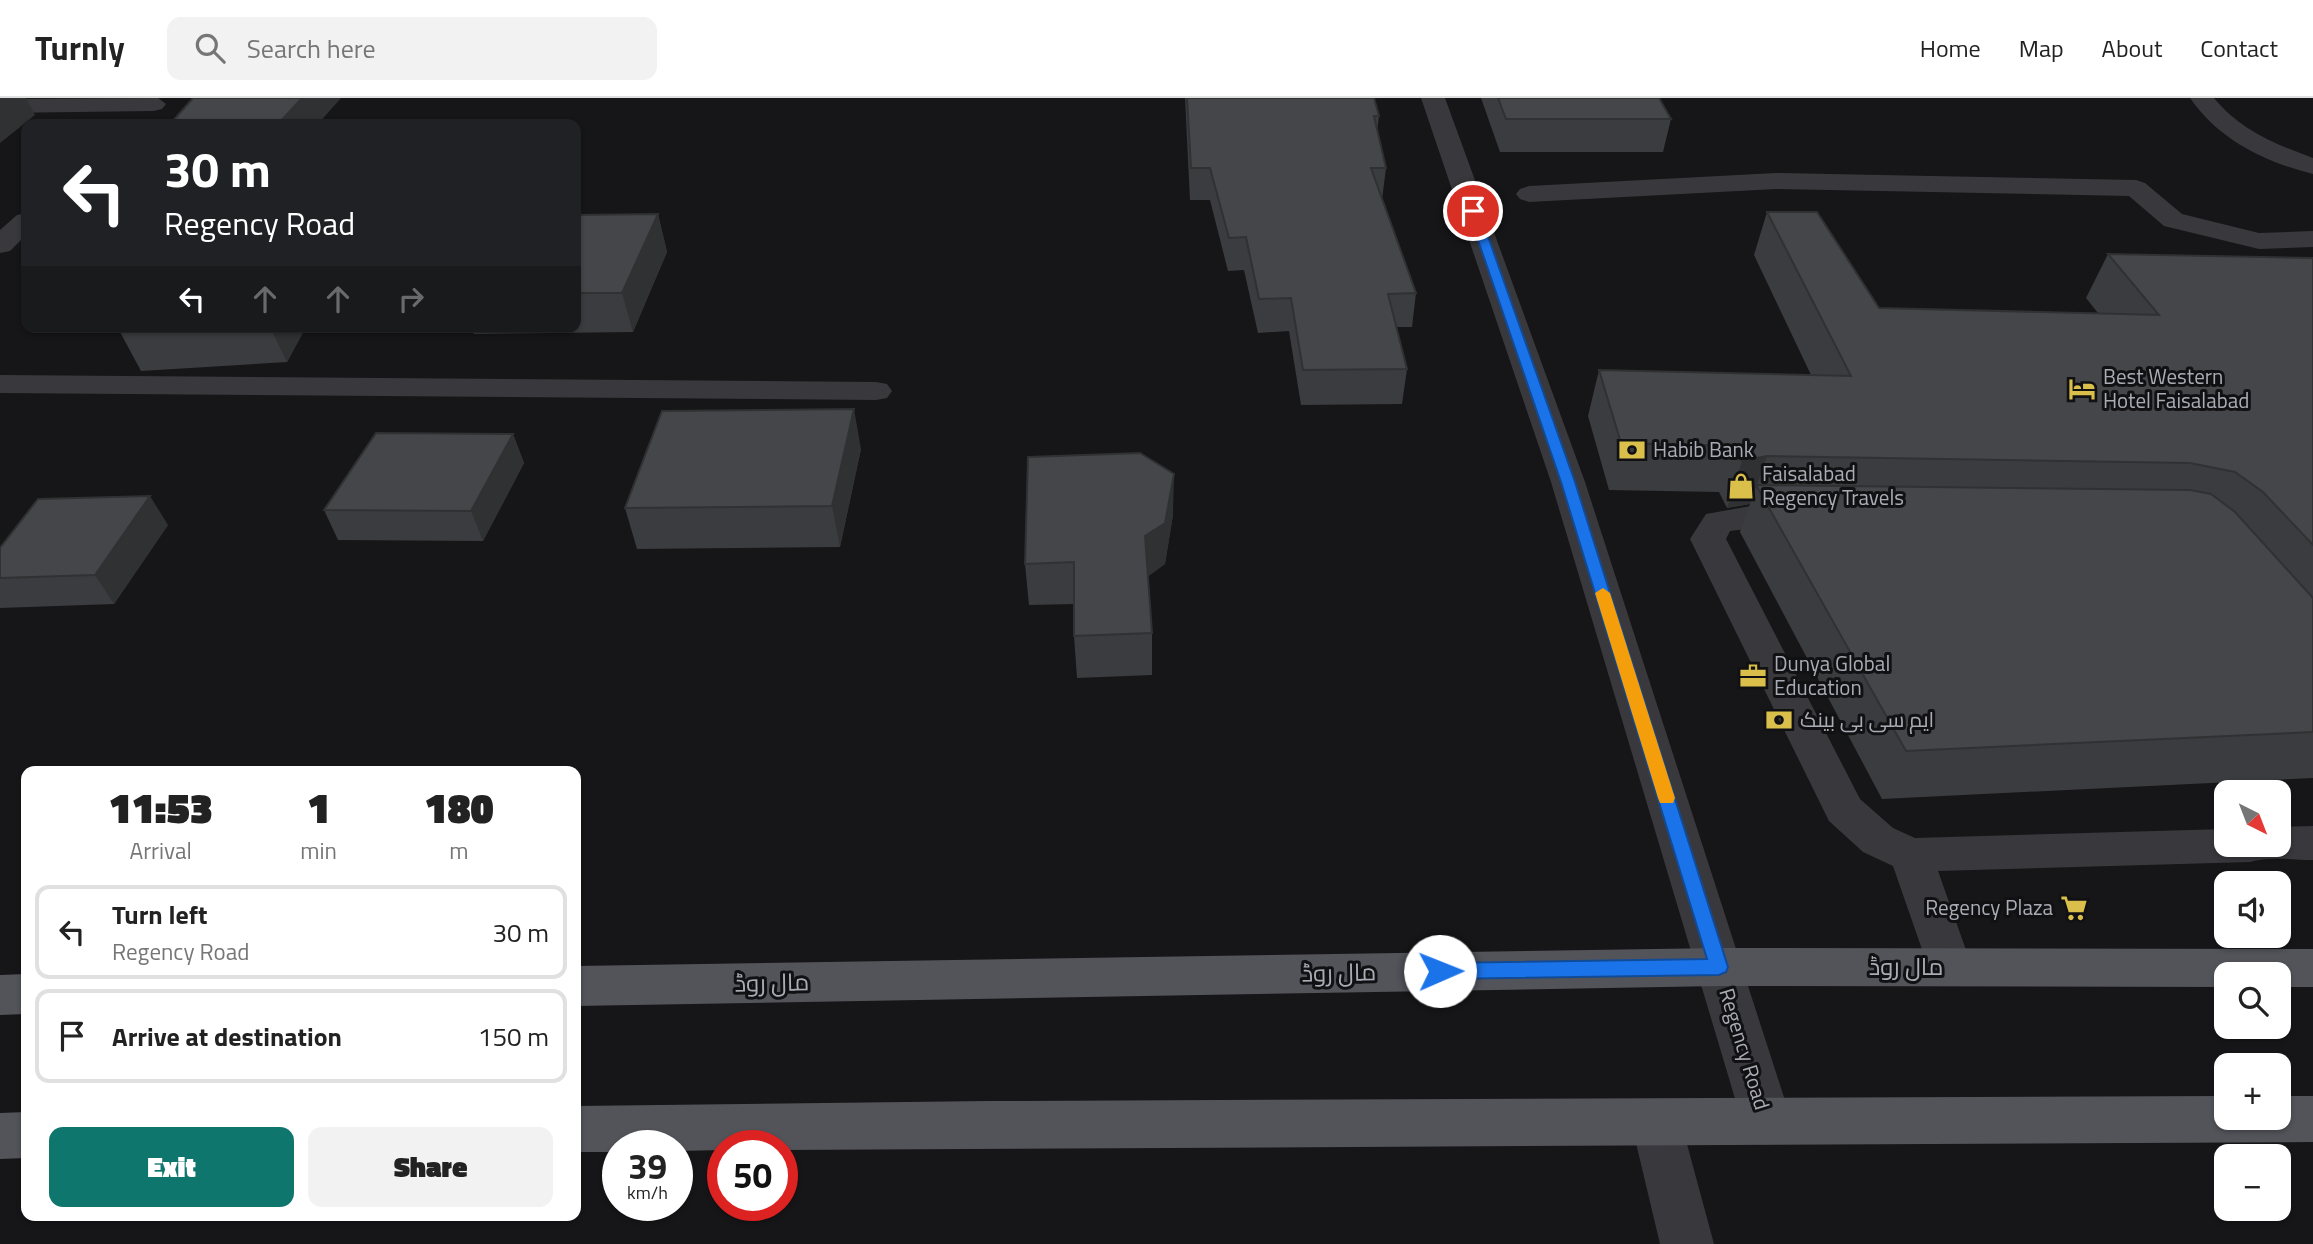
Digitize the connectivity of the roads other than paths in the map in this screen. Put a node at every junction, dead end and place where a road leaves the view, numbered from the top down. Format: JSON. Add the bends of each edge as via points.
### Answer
{"nodes":[{"id":1,"x":1433,"y":98,"type":"edge"},
{"id":2,"x":2202,"y":98,"type":"edge"},
{"id":3,"x":158,"y":101,"type":"edge"},
{"id":4,"x":0,"y":106,"type":"edge"},
{"id":5,"x":138,"y":119,"type":"edge"},
{"id":6,"x":2313,"y":166,"type":"edge"},
{"id":7,"x":1530,"y":194,"type":"dead end"},
{"id":8,"x":21,"y":226,"type":"edge"},
{"id":9,"x":2313,"y":239,"type":"edge"},
{"id":10,"x":0,"y":245,"type":"edge"},
{"id":11,"x":0,"y":384,"type":"edge"},
{"id":12,"x":876,"y":391,"type":"dead end"},
{"id":13,"x":1833,"y":519,"type":"edge"},
{"id":14,"x":2313,"y":843,"type":"edge"},
{"id":15,"x":2291,"y":844,"type":"edge"},
{"id":16,"x":2214,"y":846,"type":"edge"},
{"id":17,"x":1912,"y":855,"type":"junction"},
{"id":18,"x":1719,"y":967,"type":"junction"},
{"id":19,"x":1949,"y":967,"type":"junction"},
{"id":20,"x":2313,"y":968,"type":"edge"},
{"id":21,"x":581,"y":986,"type":"edge"},
{"id":22,"x":21,"y":994,"type":"edge"},
{"id":23,"x":0,"y":995,"type":"edge"},
{"id":24,"x":2313,"y":1119,"type":"edge"},
{"id":25,"x":1656,"y":1122,"type":"junction"},
{"id":26,"x":1767,"y":1122,"type":"junction"},
{"id":27,"x":581,"y":1129,"type":"edge"},
{"id":28,"x":21,"y":1135,"type":"edge"},
{"id":29,"x":0,"y":1136,"type":"edge"},
{"id":30,"x":1687,"y":1244,"type":"edge"}],
"edges":[{"from":1,"to":18,"type":"street","name":"Regency Road","via":[[1568,482]]},
{"from":2,"to":6,"type":"street","via":[[2216,118],[2255,145]]},
{"from":3,"to":4,"type":"street"},
{"from":3,"to":5,"type":"street"},
{"from":7,"to":9,"type":"street","via":[[1776,181],[2136,188],[2173,220],[2259,241]]},
{"from":8,"to":10,"type":"street"},
{"from":11,"to":12,"type":"street"},
{"from":13,"to":17,"type":"street","via":[[1751,517],[1718,522],[1708,540],[1843,810],[1878,840]]},
{"from":14,"to":15,"type":"street"},
{"from":16,"to":17,"type":"street"},
{"from":17,"to":19,"type":"street"},
{"from":18,"to":19,"type":"main road","name":"مال روڈ"},
{"from":18,"to":21,"type":"main road","name":"مال روڈ"},
{"from":18,"to":26,"type":"street","name":"Regency Road"},
{"from":19,"to":20,"type":"main road","name":"مال روڈ"},
{"from":22,"to":23,"type":"main road"},
{"from":24,"to":26,"type":"main road"},
{"from":25,"to":26,"type":"main road"},
{"from":25,"to":27,"type":"main road"},
{"from":25,"to":30,"type":"street"},
{"from":28,"to":29,"type":"main road"}]}
